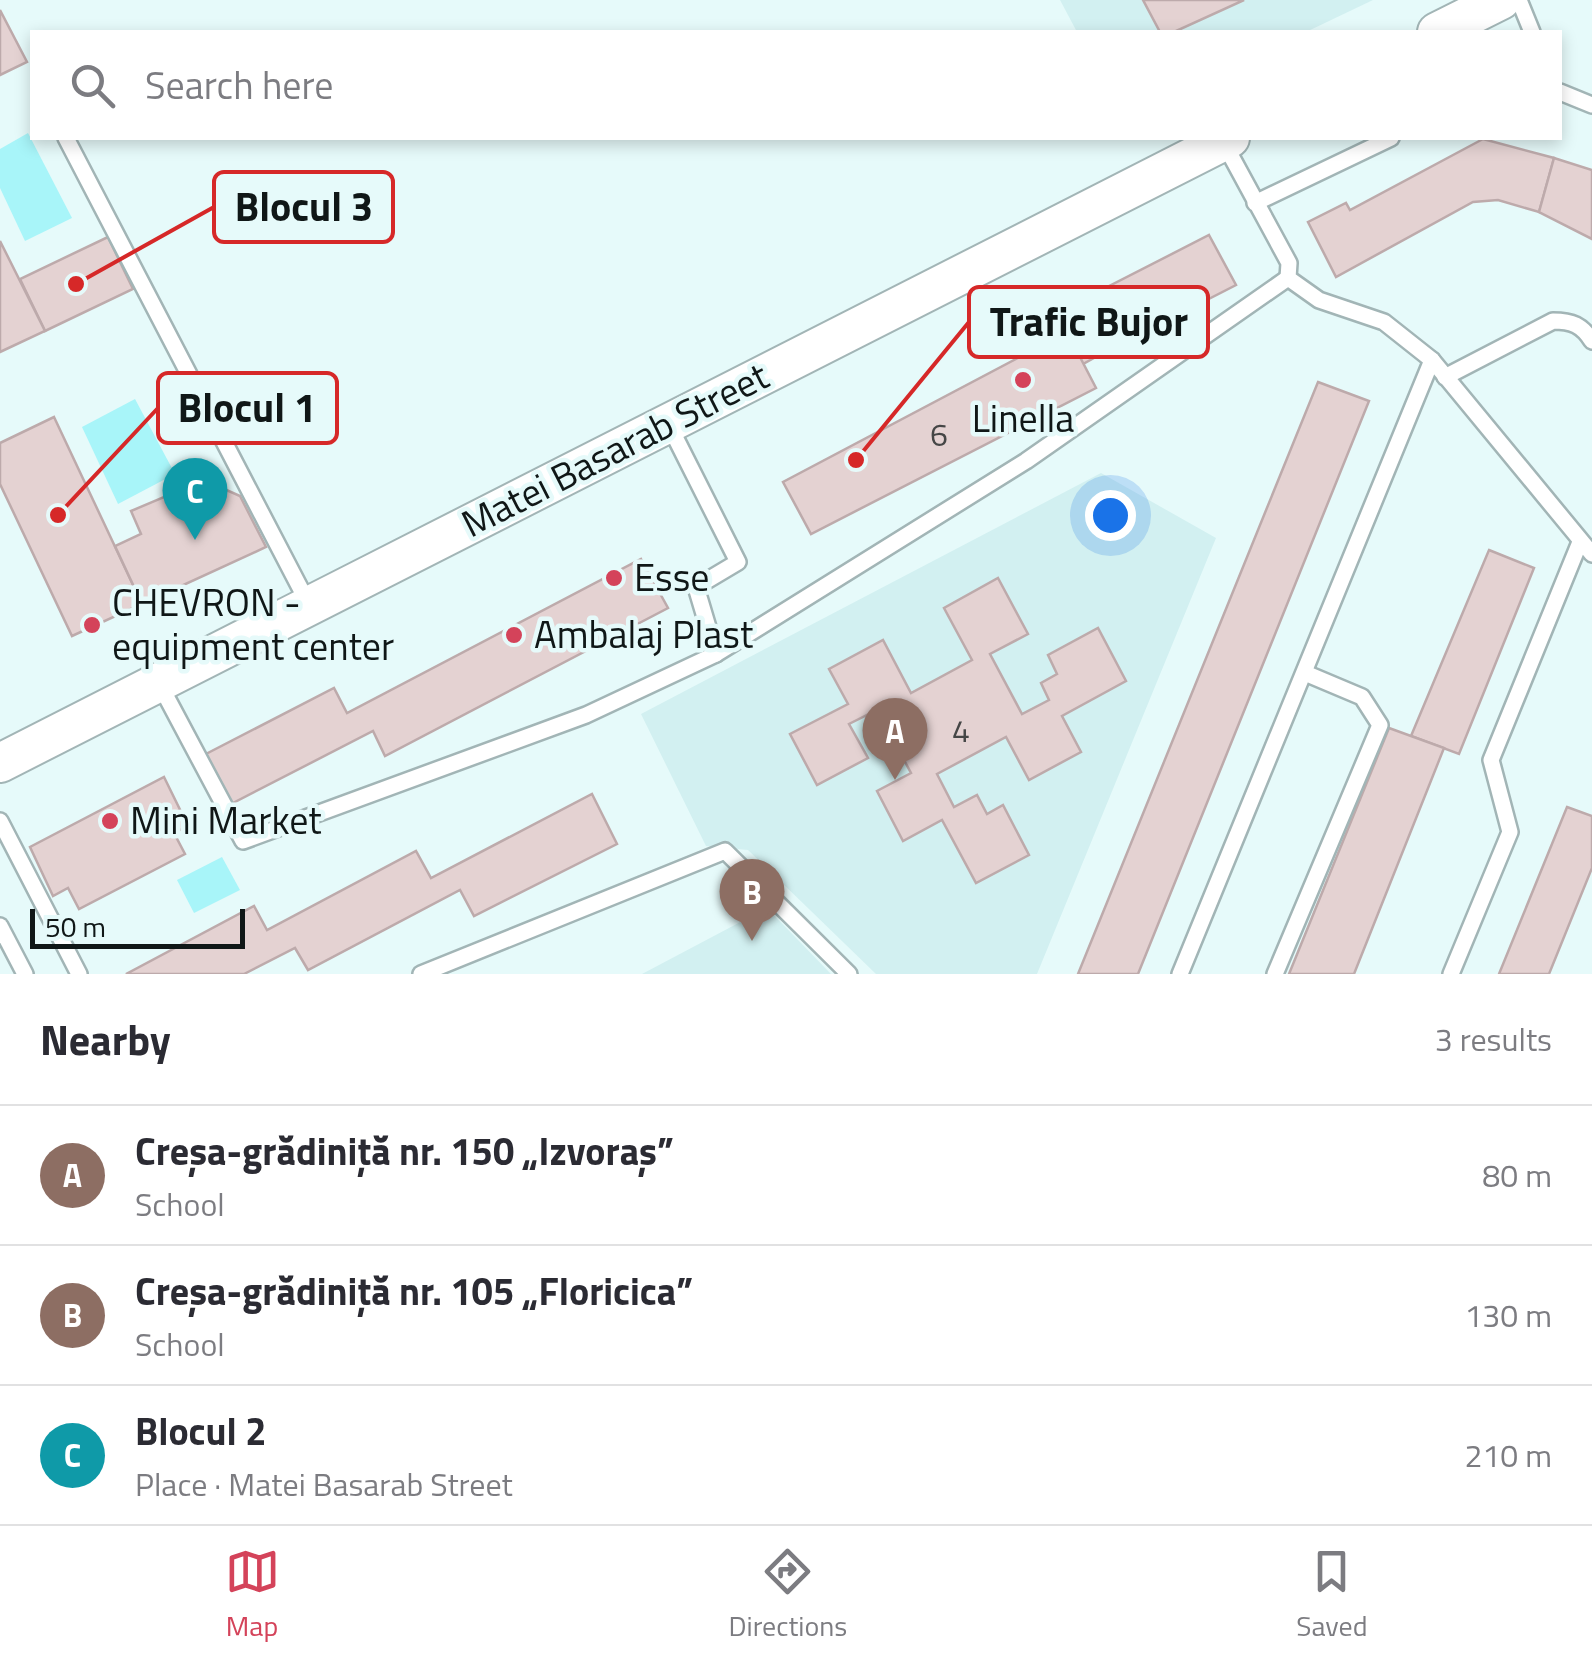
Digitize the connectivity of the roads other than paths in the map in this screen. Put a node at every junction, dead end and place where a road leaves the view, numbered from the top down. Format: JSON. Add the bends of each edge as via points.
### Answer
{"nodes":[{"id":1,"x":1501,"y":0,"type":"edge"},
{"id":2,"x":1518,"y":0,"type":"edge"},
{"id":3,"x":1441,"y":30,"type":"edge"},
{"id":4,"x":1531,"y":30,"type":"edge"},
{"id":5,"x":1562,"y":93,"type":"edge"},
{"id":6,"x":1592,"y":105,"type":"edge"},
{"id":7,"x":67,"y":140,"type":"edge"},
{"id":8,"x":1224,"y":140,"type":"edge"},
{"id":9,"x":1226,"y":140,"type":"edge"},
{"id":10,"x":1387,"y":140,"type":"edge"},
{"id":11,"x":1256,"y":203,"type":"junction"},
{"id":12,"x":1288,"y":278,"type":"junction"},
{"id":13,"x":1592,"y":341,"type":"edge"},
{"id":14,"x":1432,"y":360,"type":"junction"},
{"id":15,"x":1445,"y":377,"type":"junction"},
{"id":16,"x":668,"y":423,"type":"junction"},
{"id":17,"x":1586,"y":548,"type":"edge"},
{"id":18,"x":309,"y":606,"type":"junction"},
{"id":19,"x":716,"y":654,"type":"junction"},
{"id":20,"x":1305,"y":673,"type":"junction"},
{"id":21,"x":159,"y":682,"type":"junction"},
{"id":22,"x":0,"y":763,"type":"edge"},
{"id":23,"x":0,"y":822,"type":"edge"},
{"id":24,"x":0,"y":926,"type":"edge"},
{"id":25,"x":25,"y":974,"type":"edge"},
{"id":26,"x":79,"y":974,"type":"edge"},
{"id":27,"x":421,"y":974,"type":"edge"},
{"id":28,"x":849,"y":974,"type":"edge"},
{"id":29,"x":1180,"y":974,"type":"edge"},
{"id":30,"x":1276,"y":974,"type":"edge"},
{"id":31,"x":1451,"y":974,"type":"edge"}],
"edges":[{"from":1,"to":3,"type":"street"},
{"from":2,"to":4,"type":"lane"},
{"from":5,"to":6,"type":"lane"},
{"from":7,"to":18,"type":"lane"},
{"from":8,"to":16,"type":"street","name":"Matei Basarab Street"},
{"from":9,"to":11,"type":"lane"},
{"from":10,"to":11,"type":"lane"},
{"from":11,"to":12,"type":"lane","via":[[1289,262]]},
{"from":12,"to":14,"type":"lane","via":[[1319,300],[1384,322]]},
{"from":12,"to":19,"type":"lane","via":[[1026,461]]},
{"from":13,"to":15,"type":"lane","via":[[1570,321],[1554,321]]},
{"from":14,"to":15,"type":"lane"},
{"from":14,"to":20,"type":"lane"},
{"from":15,"to":17,"type":"lane"},
{"from":16,"to":18,"type":"street","name":"Matei Basarab Street"},
{"from":16,"to":19,"type":"lane","via":[[738,562],[696,588]]},
{"from":17,"to":31,"type":"lane","via":[[1491,760],[1510,832]]},
{"from":18,"to":21,"type":"street","name":"Matei Basarab Street"},
{"from":19,"to":21,"type":"lane","via":[[586,714],[244,841]]},
{"from":20,"to":29,"type":"lane"},
{"from":20,"to":30,"type":"lane","via":[[1362,697],[1380,725]]},
{"from":21,"to":22,"type":"street","name":"Matei Basarab Street"},
{"from":23,"to":26,"type":"lane"},
{"from":24,"to":25,"type":"lane"},
{"from":27,"to":28,"type":"lane","via":[[725,851]]}]}
